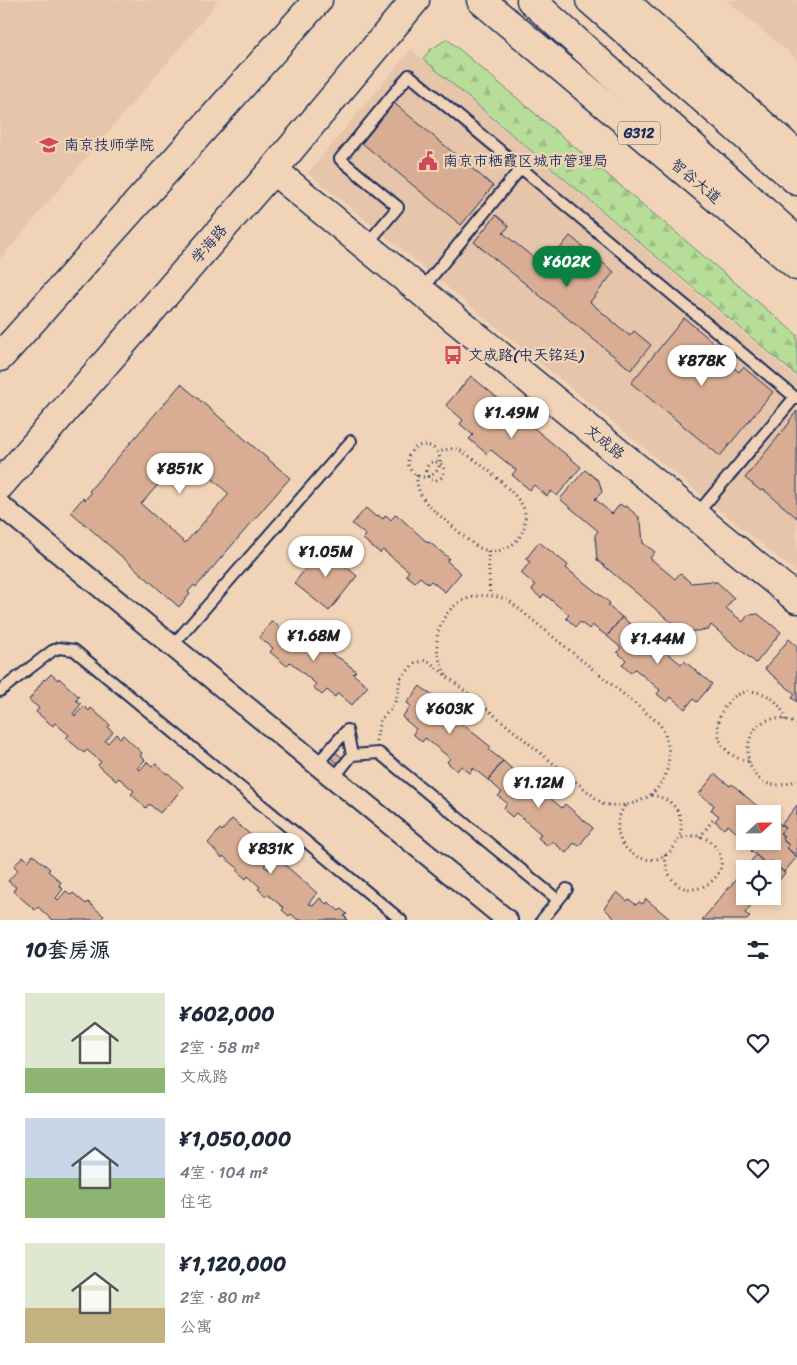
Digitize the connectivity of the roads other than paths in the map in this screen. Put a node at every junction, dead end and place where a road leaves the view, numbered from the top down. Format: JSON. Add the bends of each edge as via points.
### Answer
{"nodes":[{"id":1,"x":318,"y":0,"type":"edge"},
{"id":2,"x":481,"y":0,"type":"edge"},
{"id":3,"x":531,"y":0,"type":"edge"},
{"id":4,"x":590,"y":0,"type":"edge"},
{"id":5,"x":623,"y":0,"type":"edge"},
{"id":6,"x":412,"y":1,"type":"edge"},
{"id":7,"x":797,"y":155,"type":"edge"},
{"id":8,"x":521,"y":168,"type":"junction"},
{"id":9,"x":273,"y":170,"type":"junction"},
{"id":10,"x":797,"y":180,"type":"edge"},
{"id":11,"x":797,"y":241,"type":"edge"},
{"id":12,"x":366,"y":246,"type":"junction"},
{"id":13,"x":797,"y":266,"type":"edge"},
{"id":14,"x":420,"y":291,"type":"junction"},
{"id":15,"x":0,"y":357,"type":"edge"},
{"id":16,"x":796,"y":398,"type":"edge"},
{"id":17,"x":351,"y":441,"type":"dead end"},
{"id":18,"x":0,"y":485,"type":"edge"},
{"id":19,"x":0,"y":505,"type":"edge"},
{"id":20,"x":696,"y":516,"type":"junction"},
{"id":21,"x":797,"y":599,"type":"edge"},
{"id":22,"x":172,"y":646,"type":"junction"},
{"id":23,"x":0,"y":691,"type":"edge"},
{"id":24,"x":352,"y":755,"type":"junction"},
{"id":25,"x":317,"y":764,"type":"junction"},
{"id":26,"x":334,"y":778,"type":"junction"},
{"id":27,"x":567,"y":889,"type":"dead end"},
{"id":28,"x":558,"y":900,"type":"junction"},
{"id":29,"x":401,"y":920,"type":"edge"},
{"id":30,"x":507,"y":920,"type":"edge"},
{"id":31,"x":542,"y":920,"type":"edge"}],
"edges":[{"from":1,"to":15,"type":"main road"},
{"from":2,"to":13,"type":"main road","name":"智谷大道","number":"G312"},
{"from":3,"to":11,"type":"main road","name":"智谷大道","number":"G312"},
{"from":4,"to":10,"type":"main road"},
{"from":5,"to":7,"type":"main road"},
{"from":6,"to":9,"type":"main road","name":"学海路"},
{"from":8,"to":12,"type":"lane","via":[[409,75],[340,159],[398,207]]},
{"from":8,"to":14,"type":"lane"},
{"from":8,"to":16,"type":"lane"},
{"from":9,"to":12,"type":"main road","name":"文成路"},
{"from":9,"to":18,"type":"main road","name":"学海路"},
{"from":12,"to":14,"type":"main road","name":"文成路"},
{"from":14,"to":20,"type":"main road","name":"文成路"},
{"from":16,"to":20,"type":"lane"},
{"from":17,"to":22,"type":"lane"},
{"from":19,"to":22,"type":"street"},
{"from":20,"to":21,"type":"main road","name":"文成路"},
{"from":22,"to":25,"type":"street"},
{"from":23,"to":29,"type":"lane","via":[[52,650],[74,650]]},
{"from":24,"to":25,"type":"lane","via":[[346,730]]},
{"from":24,"to":26,"type":"lane"},
{"from":24,"to":28,"type":"lane","via":[[379,753]]},
{"from":25,"to":26,"type":"street"},
{"from":26,"to":30,"type":"street"},
{"from":27,"to":28,"type":"lane"},
{"from":28,"to":31,"type":"lane"}]}
